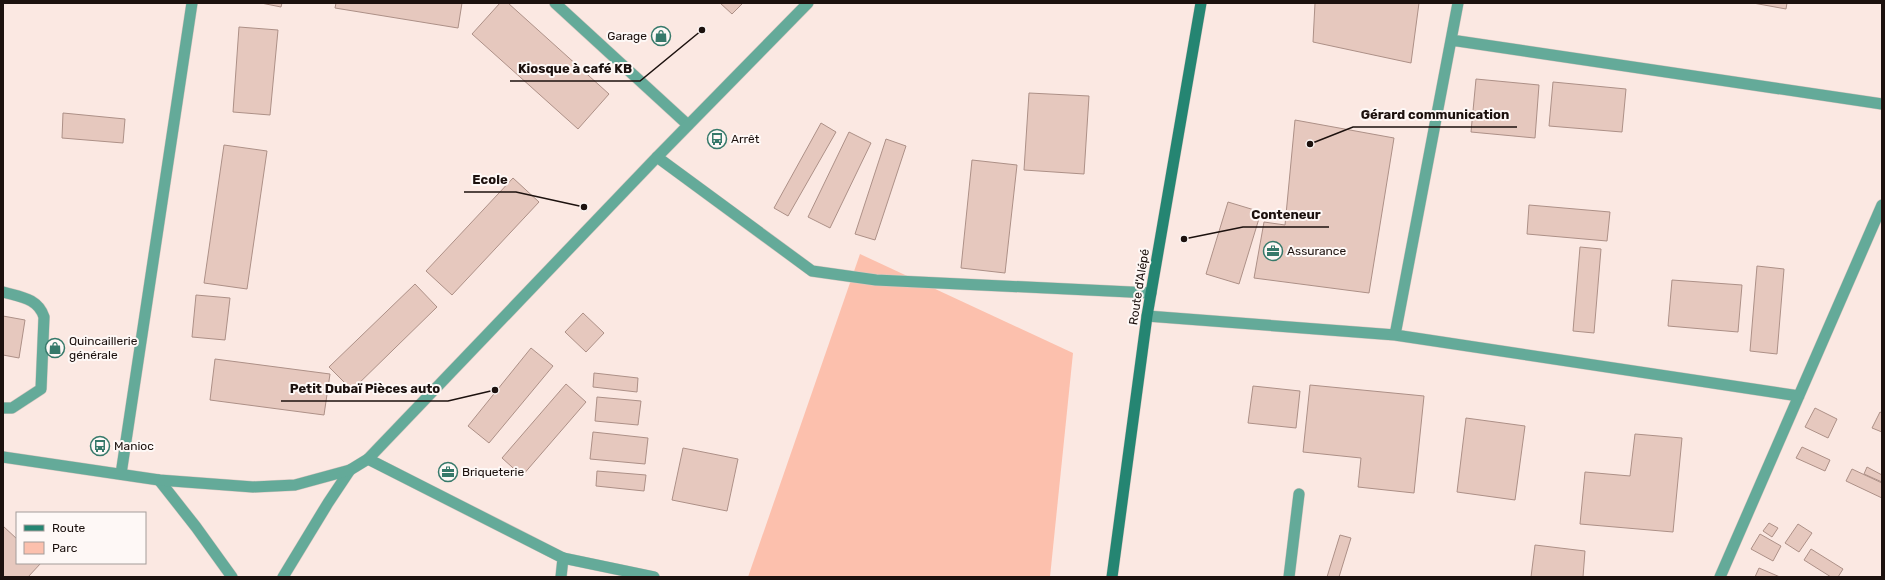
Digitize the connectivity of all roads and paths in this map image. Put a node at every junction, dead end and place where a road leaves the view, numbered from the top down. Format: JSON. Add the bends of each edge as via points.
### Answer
{"nodes":[{"id":1,"x":192,"y":3,"type":"edge"},
{"id":2,"x":555,"y":3,"type":"edge"},
{"id":3,"x":808,"y":3,"type":"edge"},
{"id":4,"x":1201,"y":3,"type":"edge"},
{"id":5,"x":1458,"y":3,"type":"edge"},
{"id":6,"x":1451,"y":40,"type":"junction"},
{"id":7,"x":1882,"y":104,"type":"edge"},
{"id":8,"x":688,"y":125,"type":"junction"},
{"id":9,"x":657,"y":157,"type":"junction"},
{"id":10,"x":1882,"y":205,"type":"edge"},
{"id":11,"x":3,"y":292,"type":"edge"},
{"id":12,"x":1151,"y":293,"type":"junction"},
{"id":13,"x":1147,"y":316,"type":"junction"},
{"id":14,"x":1395,"y":335,"type":"junction"},
{"id":15,"x":1799,"y":396,"type":"junction"},
{"id":16,"x":3,"y":408,"type":"edge"},
{"id":17,"x":3,"y":457,"type":"edge"},
{"id":18,"x":368,"y":459,"type":"junction"},
{"id":19,"x":350,"y":470,"type":"junction"},
{"id":20,"x":121,"y":474,"type":"junction"},
{"id":21,"x":159,"y":480,"type":"junction"},
{"id":22,"x":1299,"y":494,"type":"dead end"},
{"id":23,"x":563,"y":558,"type":"junction"},
{"id":24,"x":232,"y":577,"type":"edge"},
{"id":25,"x":283,"y":577,"type":"edge"},
{"id":26,"x":561,"y":577,"type":"edge"},
{"id":27,"x":654,"y":577,"type":"edge"},
{"id":28,"x":1112,"y":577,"type":"edge"},
{"id":29,"x":1288,"y":577,"type":"edge"},
{"id":30,"x":1720,"y":577,"type":"edge"}],
"edges":[{"from":1,"to":20,"type":"street"},
{"from":2,"to":8,"type":"street"},
{"from":3,"to":8,"type":"street"},
{"from":4,"to":12,"type":"main road","name":"Route d'Alépé"},
{"from":5,"to":6,"type":"street"},
{"from":6,"to":7,"type":"street"},
{"from":6,"to":14,"type":"street"},
{"from":8,"to":9,"type":"street"},
{"from":9,"to":12,"type":"street","via":[[812,271],[876,280]]},
{"from":9,"to":18,"type":"street"},
{"from":10,"to":15,"type":"street"},
{"from":11,"to":16,"type":"street","via":[[32,300],[42,309],[44,317],[41,389],[12,408]]},
{"from":12,"to":13,"type":"main road","name":"Route d'Alépé"},
{"from":13,"to":14,"type":"street"},
{"from":13,"to":28,"type":"main road","name":"Route d'Alépé"},
{"from":14,"to":15,"type":"street"},
{"from":15,"to":30,"type":"street"},
{"from":17,"to":20,"type":"street"},
{"from":18,"to":19,"type":"street"},
{"from":18,"to":23,"type":"street"},
{"from":19,"to":21,"type":"street","via":[[295,485],[253,487]]},
{"from":19,"to":25,"type":"street"},
{"from":20,"to":21,"type":"street"},
{"from":21,"to":24,"type":"street"},
{"from":22,"to":29,"type":"street"},
{"from":23,"to":26,"type":"street"},
{"from":23,"to":27,"type":"street"}]}
